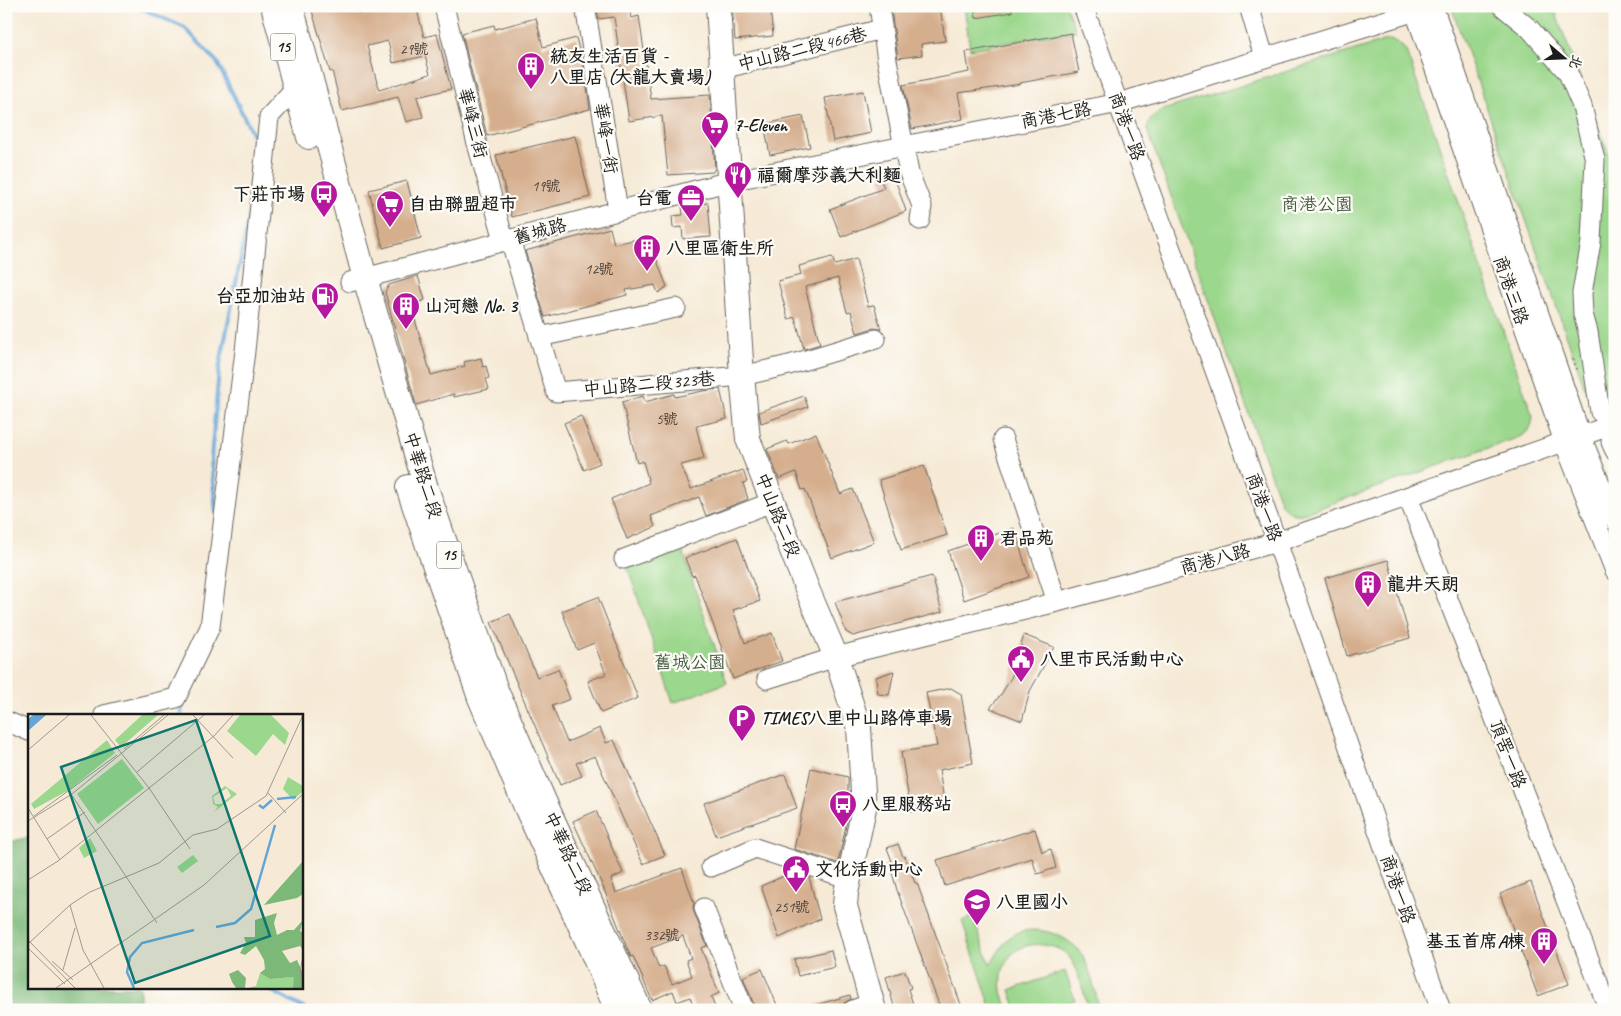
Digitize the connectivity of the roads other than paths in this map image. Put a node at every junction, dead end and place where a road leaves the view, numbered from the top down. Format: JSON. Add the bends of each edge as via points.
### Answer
{"nodes":[{"id":1,"x":444,"y":6,"type":"edge"},
{"id":2,"x":585,"y":6,"type":"edge"},
{"id":3,"x":718,"y":6,"type":"edge"},
{"id":4,"x":1083,"y":6,"type":"edge"},
{"id":5,"x":1249,"y":6,"type":"edge"},
{"id":6,"x":1502,"y":6,"type":"edge"},
{"id":7,"x":289,"y":7,"type":"edge"},
{"id":8,"x":883,"y":7,"type":"edge"},
{"id":9,"x":1423,"y":8,"type":"edge"},
{"id":10,"x":882,"y":29,"type":"junction"},
{"id":11,"x":1264,"y":58,"type":"junction"},
{"id":12,"x":722,"y":69,"type":"junction"},
{"id":13,"x":303,"y":85,"type":"junction"},
{"id":14,"x":1119,"y":103,"type":"junction"},
{"id":15,"x":904,"y":146,"type":"junction"},
{"id":16,"x":730,"y":181,"type":"junction"},
{"id":17,"x":618,"y":210,"type":"junction"},
{"id":18,"x":920,"y":220,"type":"dead end"},
{"id":19,"x":507,"y":239,"type":"junction"},
{"id":20,"x":357,"y":280,"type":"junction"},
{"id":21,"x":676,"y":308,"type":"dead end"},
{"id":22,"x":539,"y":337,"type":"junction"},
{"id":23,"x":876,"y":339,"type":"dead end"},
{"id":24,"x":742,"y":376,"type":"junction"},
{"id":25,"x":556,"y":392,"type":"joint"},
{"id":26,"x":1600,"y":412,"type":"dead end"},
{"id":27,"x":1003,"y":439,"type":"dead end"},
{"id":28,"x":1573,"y":439,"type":"junction"},
{"id":29,"x":1614,"y":439,"type":"edge"},
{"id":30,"x":1408,"y":497,"type":"junction"},
{"id":31,"x":772,"y":502,"type":"junction"},
{"id":32,"x":1615,"y":520,"type":"edge"},
{"id":33,"x":1277,"y":542,"type":"junction"},
{"id":34,"x":624,"y":559,"type":"dead end"},
{"id":35,"x":1615,"y":571,"type":"edge"},
{"id":36,"x":1057,"y":602,"type":"junction"},
{"id":37,"x":836,"y":657,"type":"junction"},
{"id":38,"x":767,"y":679,"type":"dead end"},
{"id":39,"x":108,"y":714,"type":"edge"},
{"id":40,"x":6,"y":721,"type":"edge"},
{"id":41,"x":28,"y":731,"type":"edge"},
{"id":42,"x":712,"y":866,"type":"dead end"},
{"id":43,"x":850,"y":879,"type":"junction"},
{"id":44,"x":704,"y":908,"type":"dead end"},
{"id":45,"x":867,"y":1008,"type":"edge"},
{"id":46,"x":617,"y":1010,"type":"edge"},
{"id":47,"x":640,"y":1010,"type":"edge"},
{"id":48,"x":744,"y":1010,"type":"edge"},
{"id":49,"x":1441,"y":1010,"type":"edge"},
{"id":50,"x":1609,"y":1010,"type":"edge"}],
"edges":[{"from":1,"to":19,"type":"street","name":"華峰三街","via":[[476,140]]},
{"from":2,"to":17,"type":"street","name":"華峰一街"},
{"from":3,"to":12,"type":"main road","name":"中山路二段"},
{"from":4,"to":14,"type":"street","name":"商港一路"},
{"from":5,"to":11,"type":"street"},
{"from":6,"to":26,"type":"street","via":[[1530,29],[1568,73],[1582,106],[1596,160],[1591,242],[1582,293]]},
{"from":7,"to":13,"type":"main road","name":"中華路二段","number":"15"},
{"from":8,"to":10,"type":"street","name":"中山路二段466巷"},
{"from":9,"to":11,"type":"street","name":"商港七路"},
{"from":9,"to":28,"type":"street","name":"商港三路"},
{"from":10,"to":12,"type":"street","name":"中山路二段466巷"},
{"from":10,"to":15,"type":"street","name":"中山路二段466巷"},
{"from":11,"to":14,"type":"street","name":"商港七路"},
{"from":12,"to":16,"type":"main road","name":"中山路二段"},
{"from":13,"to":20,"type":"main road","name":"中華路二段","number":"15"},
{"from":13,"to":39,"type":"street","via":[[268,117],[245,351],[210,627],[176,698]]},
{"from":14,"to":15,"type":"street","name":"商港七路"},
{"from":14,"to":33,"type":"street","name":"商港一路"},
{"from":15,"to":16,"type":"street","name":"商港七路"},
{"from":15,"to":18,"type":"street","name":"中山路二段466巷","via":[[909,173],[922,206]]},
{"from":16,"to":17,"type":"street","name":"舊城路"},
{"from":16,"to":24,"type":"main road","name":"中山路二段"},
{"from":17,"to":19,"type":"street","name":"舊城路"},
{"from":19,"to":20,"type":"street","name":"舊城路"},
{"from":19,"to":22,"type":"street","name":"華峰三街"},
{"from":20,"to":46,"type":"main road","name":"中華路二段","number":"15","via":[[410,492],[480,698]]},
{"from":20,"to":47,"type":"main road","name":"中華路二段","number":"15","via":[[496,690]]},
{"from":21,"to":22,"type":"street"},
{"from":22,"to":25,"type":"street","name":"華峰三街"},
{"from":23,"to":24,"type":"street","name":"中山路二段323巷"},
{"from":24,"to":25,"type":"street","name":"中山路二段323巷"},
{"from":24,"to":31,"type":"main road","name":"中山路二段","via":[[748,439]]},
{"from":27,"to":36,"type":"street"},
{"from":28,"to":29,"type":"street","name":"商港八路"},
{"from":28,"to":30,"type":"street","name":"商港八路"},
{"from":28,"to":32,"type":"street","name":"商港三路"},
{"from":28,"to":35,"type":"street","name":"商港三路"},
{"from":30,"to":33,"type":"street","name":"商港八路"},
{"from":30,"to":50,"type":"street","name":"頂罟一路"},
{"from":31,"to":34,"type":"street"},
{"from":31,"to":37,"type":"main road","name":"中山路二段"},
{"from":33,"to":36,"type":"street","name":"商港八路"},
{"from":33,"to":49,"type":"street","name":"商港一路"},
{"from":36,"to":37,"type":"street","name":"商港八路"},
{"from":37,"to":38,"type":"street","name":"商港八路"},
{"from":37,"to":43,"type":"main road","name":"中山路二段","via":[[859,728],[864,808]]},
{"from":40,"to":41,"type":"street"},
{"from":42,"to":43,"type":"street","via":[[756,848]]},
{"from":43,"to":45,"type":"main road","name":"中山路二段","via":[[845,906]]},
{"from":44,"to":48,"type":"street"}]}
